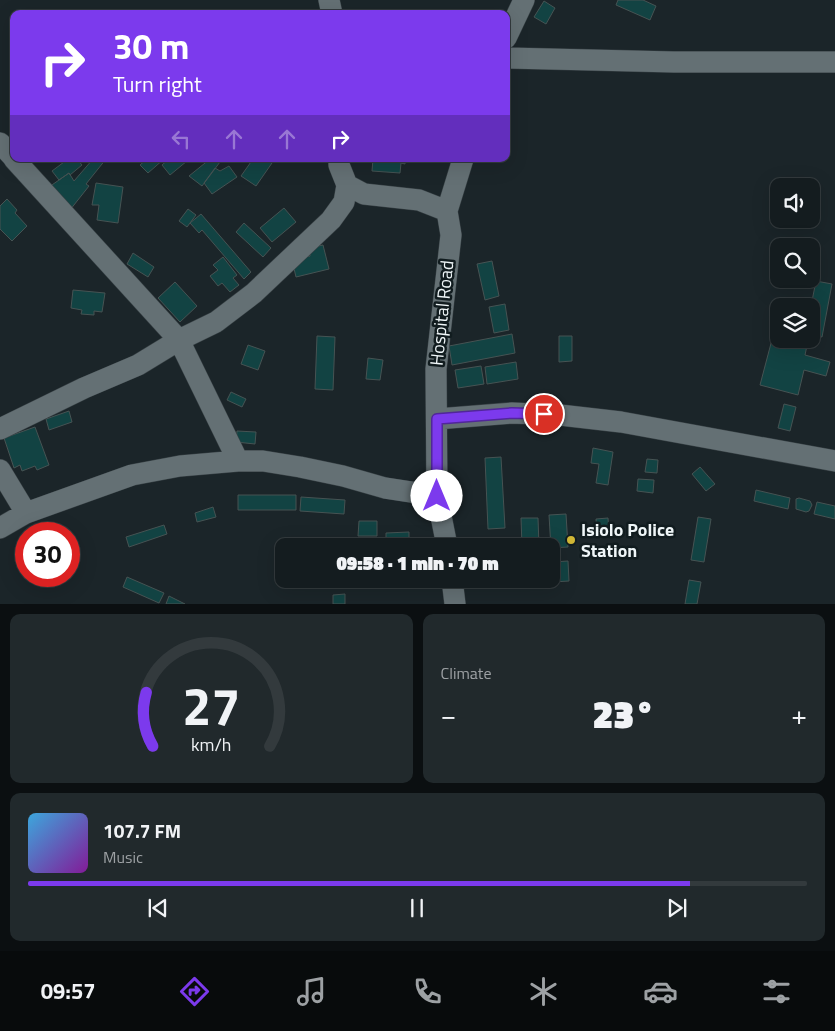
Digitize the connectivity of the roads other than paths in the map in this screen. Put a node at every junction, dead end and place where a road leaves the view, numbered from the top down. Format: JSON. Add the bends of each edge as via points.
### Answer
{"nodes":[{"id":1,"x":524,"y":0,"type":"edge"},
{"id":2,"x":510,"y":30,"type":"edge"},
{"id":3,"x":510,"y":58,"type":"edge"},
{"id":4,"x":835,"y":62,"type":"edge"},
{"id":5,"x":0,"y":143,"type":"edge"},
{"id":6,"x":10,"y":154,"type":"edge"},
{"id":7,"x":17,"y":162,"type":"edge"},
{"id":8,"x":339,"y":162,"type":"edge"},
{"id":9,"x":462,"y":162,"type":"edge"},
{"id":10,"x":347,"y":185,"type":"junction"},
{"id":11,"x":447,"y":212,"type":"junction"},
{"id":12,"x":179,"y":340,"type":"junction"},
{"id":13,"x":437,"y":419,"type":"junction"},
{"id":14,"x":0,"y":429,"type":"edge"},
{"id":15,"x":238,"y":461,"type":"junction"},
{"id":16,"x":835,"y":461,"type":"edge"},
{"id":17,"x":0,"y":470,"type":"edge"},
{"id":18,"x":437,"y":496,"type":"junction"},
{"id":19,"x":26,"y":513,"type":"junction"},
{"id":20,"x":0,"y":528,"type":"edge"},
{"id":21,"x":445,"y":538,"type":"edge"},
{"id":22,"x":453,"y":588,"type":"edge"},
{"id":23,"x":456,"y":604,"type":"edge"}],
"edges":[{"from":1,"to":2,"type":"street"},
{"from":3,"to":4,"type":"street"},
{"from":5,"to":6,"type":"street"},
{"from":7,"to":12,"type":"street"},
{"from":8,"to":10,"type":"street"},
{"from":9,"to":11,"type":"street"},
{"from":10,"to":11,"type":"street","via":[[364,194],[419,200]]},
{"from":10,"to":12,"type":"street","via":[[344,202],[331,220],[254,293],[216,322]]},
{"from":11,"to":13,"type":"street","name":"Hospital Road","via":[[450,235],[436,369]]},
{"from":12,"to":14,"type":"street","via":[[138,364]]},
{"from":12,"to":15,"type":"street"},
{"from":13,"to":16,"type":"street","via":[[512,413],[560,415],[621,422]]},
{"from":13,"to":18,"type":"street","name":"Hospital Road"},
{"from":15,"to":18,"type":"street","via":[[300,467],[385,488]]},
{"from":15,"to":19,"type":"street","via":[[180,466],[132,475]]},
{"from":17,"to":19,"type":"street"},
{"from":18,"to":21,"type":"street","name":"Hospital Road"},
{"from":19,"to":20,"type":"street"},
{"from":22,"to":23,"type":"street"}]}
